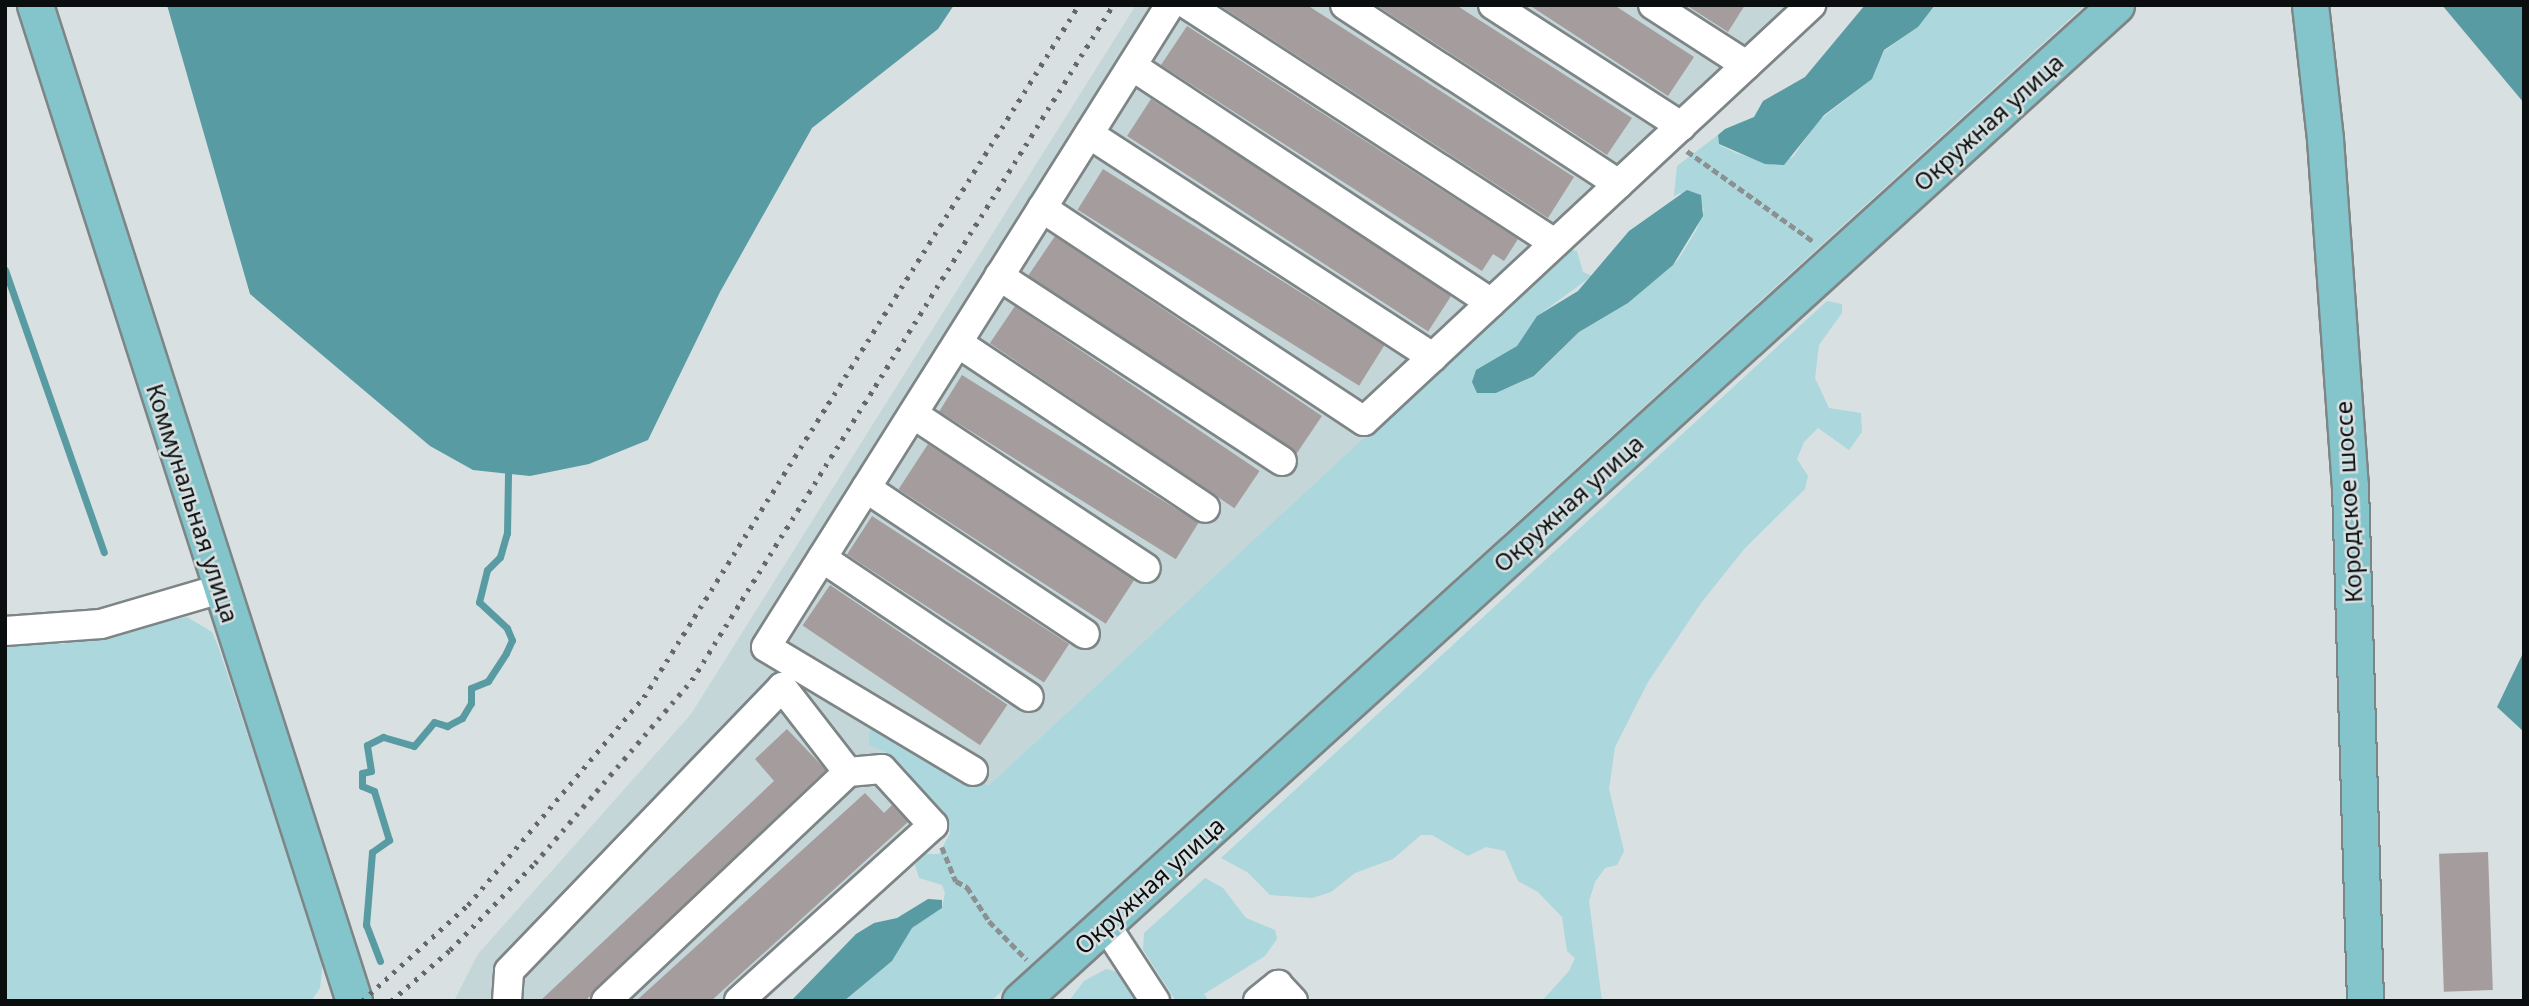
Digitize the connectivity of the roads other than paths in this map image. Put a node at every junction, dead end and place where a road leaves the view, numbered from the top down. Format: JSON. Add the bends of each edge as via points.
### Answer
{"nodes":[{"id":1,"x":35,"y":5,"type":"edge"},
{"id":2,"x":1170,"y":5,"type":"edge"},
{"id":3,"x":1188,"y":5,"type":"edge"},
{"id":4,"x":1345,"y":5,"type":"edge"},
{"id":5,"x":1493,"y":5,"type":"edge"},
{"id":6,"x":1653,"y":5,"type":"edge"},
{"id":7,"x":2116,"y":5,"type":"edge"},
{"id":8,"x":2311,"y":5,"type":"edge"},
{"id":9,"x":1803,"y":7,"type":"edge"},
{"id":10,"x":1746,"y":65,"type":"junction"},
{"id":11,"x":1132,"y":66,"type":"junction"},
{"id":12,"x":1674,"y":132,"type":"junction"},
{"id":13,"x":1089,"y":134,"type":"junction"},
{"id":14,"x":1619,"y":184,"type":"junction"},
{"id":15,"x":1042,"y":208,"type":"junction"},
{"id":16,"x":1555,"y":243,"type":"junction"},
{"id":17,"x":999,"y":276,"type":"junction"},
{"id":18,"x":1491,"y":303,"type":"junction"},
{"id":19,"x":958,"y":343,"type":"junction"},
{"id":20,"x":1433,"y":357,"type":"junction"},
{"id":21,"x":913,"y":414,"type":"junction"},
{"id":22,"x":1282,"y":461,"type":"dead end"},
{"id":23,"x":866,"y":488,"type":"junction"},
{"id":24,"x":1205,"y":508,"type":"dead end"},
{"id":25,"x":822,"y":558,"type":"junction"},
{"id":26,"x":1146,"y":568,"type":"dead end"},
{"id":27,"x":220,"y":589,"type":"junction"},
{"id":28,"x":5,"y":631,"type":"edge"},
{"id":29,"x":1085,"y":634,"type":"dead end"},
{"id":30,"x":1028,"y":697,"type":"dead end"},
{"id":31,"x":974,"y":771,"type":"dead end"},
{"id":32,"x":848,"y":772,"type":"junction"},
{"id":33,"x":1105,"y":924,"type":"junction"},
{"id":34,"x":354,"y":1001,"type":"edge"},
{"id":35,"x":507,"y":1001,"type":"edge"},
{"id":36,"x":606,"y":1001,"type":"edge"},
{"id":37,"x":739,"y":1001,"type":"edge"},
{"id":38,"x":1020,"y":1001,"type":"edge"},
{"id":39,"x":1155,"y":1001,"type":"edge"},
{"id":40,"x":1258,"y":1001,"type":"edge"},
{"id":41,"x":1293,"y":1001,"type":"edge"},
{"id":42,"x":2365,"y":1001,"type":"edge"}],
"edges":[{"from":1,"to":27,"type":"main road","name":"Коммунальная улица"},
{"from":2,"to":11,"type":"lane"},
{"from":3,"to":16,"type":"lane"},
{"from":4,"to":14,"type":"lane"},
{"from":5,"to":12,"type":"lane"},
{"from":6,"to":10,"type":"lane"},
{"from":7,"to":33,"type":"main road","name":"Окружная улица"},
{"from":8,"to":42,"type":"main road","name":"Кородское шоссе","via":[[2350,486]]},
{"from":9,"to":10,"type":"lane"},
{"from":10,"to":12,"type":"lane"},
{"from":11,"to":13,"type":"lane"},
{"from":11,"to":18,"type":"lane"},
{"from":12,"to":14,"type":"lane"},
{"from":13,"to":15,"type":"lane"},
{"from":13,"to":20,"type":"lane"},
{"from":14,"to":16,"type":"lane"},
{"from":15,"to":17,"type":"lane"},
{"from":15,"to":20,"type":"lane","via":[[1364,421]]},
{"from":16,"to":18,"type":"lane"},
{"from":17,"to":19,"type":"lane"},
{"from":17,"to":22,"type":"lane"},
{"from":18,"to":20,"type":"lane"},
{"from":19,"to":21,"type":"lane"},
{"from":19,"to":24,"type":"lane"},
{"from":21,"to":23,"type":"lane"},
{"from":21,"to":26,"type":"lane"},
{"from":23,"to":25,"type":"lane"},
{"from":23,"to":29,"type":"lane"},
{"from":25,"to":30,"type":"lane"},
{"from":25,"to":31,"type":"lane","via":[[766,647]]},
{"from":27,"to":28,"type":"lane","via":[[101,624]]},
{"from":27,"to":34,"type":"main road","name":"Коммунальная улица"},
{"from":32,"to":35,"type":"lane","via":[[782,687],[509,971]]},
{"from":32,"to":36,"type":"lane"},
{"from":32,"to":37,"type":"lane","via":[[882,769],[933,825]]},
{"from":33,"to":38,"type":"main road","name":"Окружная улица"},
{"from":33,"to":39,"type":"lane"},
{"from":40,"to":41,"type":"lane","via":[[1278,985]]}]}
